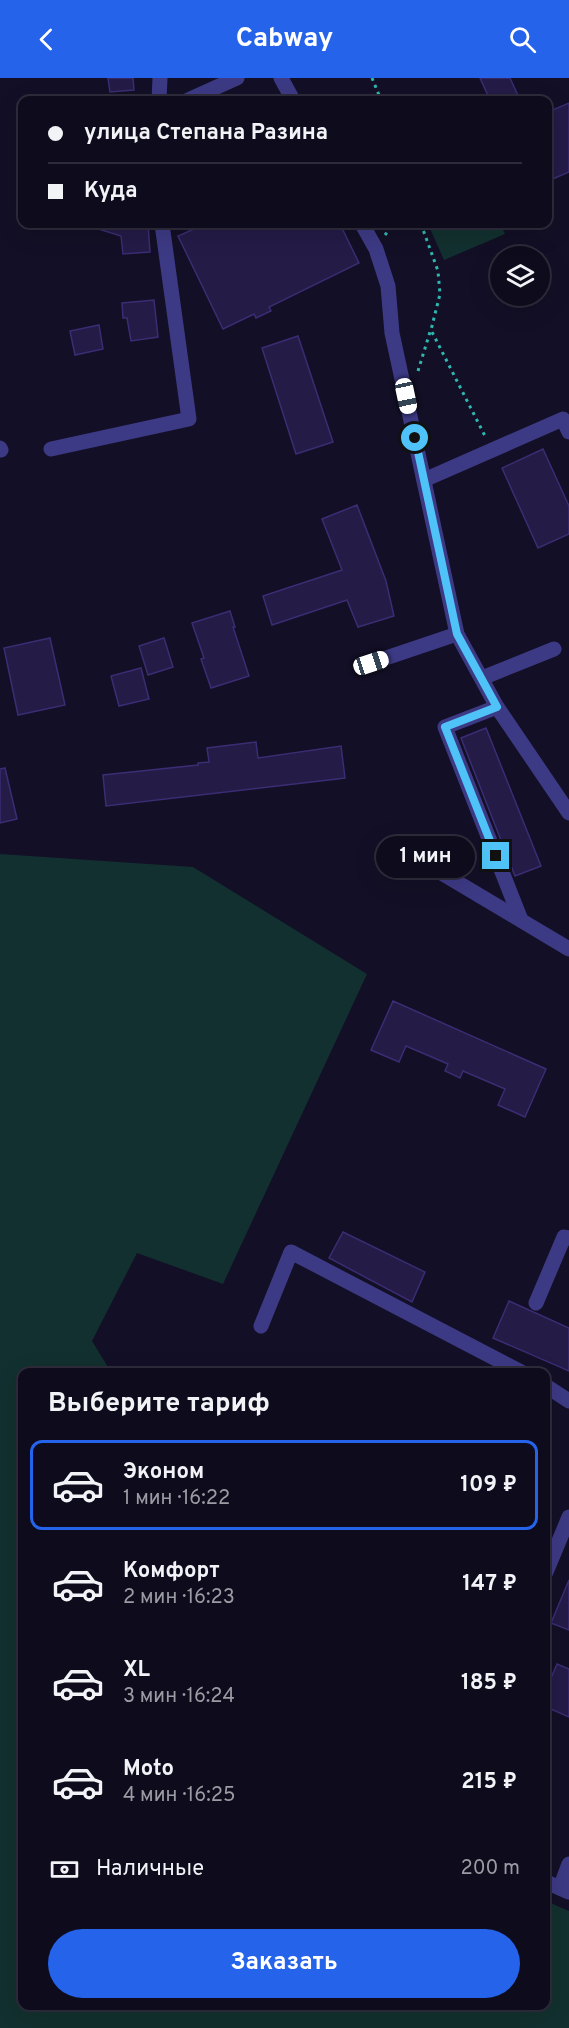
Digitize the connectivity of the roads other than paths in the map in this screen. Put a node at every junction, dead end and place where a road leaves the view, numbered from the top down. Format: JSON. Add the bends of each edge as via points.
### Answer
{"nodes":[{"id":1,"x":160,"y":78,"type":"edge"},
{"id":2,"x":237,"y":78,"type":"edge"},
{"id":3,"x":281,"y":78,"type":"edge"},
{"id":4,"x":159,"y":96,"type":"edge"},
{"id":5,"x":197,"y":96,"type":"edge"},
{"id":6,"x":291,"y":96,"type":"edge"},
{"id":7,"x":163,"y":228,"type":"edge"},
{"id":8,"x":364,"y":228,"type":"edge"},
{"id":9,"x":569,"y":432,"type":"edge"},
{"id":10,"x":51,"y":449,"type":"dead end"},
{"id":11,"x":424,"y":480,"type":"junction"},
{"id":12,"x":457,"y":634,"type":"junction"},
{"id":13,"x":554,"y":650,"type":"dead end"},
{"id":14,"x":371,"y":663,"type":"dead end"},
{"id":15,"x":482,"y":678,"type":"junction"},
{"id":16,"x":497,"y":707,"type":"junction"},
{"id":17,"x":569,"y":813,"type":"edge"},
{"id":18,"x":408,"y":853,"type":"dead end"},
{"id":19,"x":521,"y":920,"type":"junction"},
{"id":20,"x":569,"y":950,"type":"edge"},
{"id":21,"x":569,"y":1238,"type":"edge"},
{"id":22,"x":536,"y":1303,"type":"dead end"},
{"id":23,"x":261,"y":1326,"type":"dead end"},
{"id":24,"x":513,"y":1368,"type":"edge"},
{"id":25,"x":550,"y":1389,"type":"edge"},
{"id":26,"x":569,"y":1401,"type":"edge"},
{"id":27,"x":569,"y":1517,"type":"edge"},
{"id":28,"x":550,"y":1562,"type":"edge"},
{"id":29,"x":569,"y":1864,"type":"edge"},
{"id":30,"x":558,"y":1887,"type":"edge"}],
"edges":[{"from":1,"to":4,"type":"street"},
{"from":2,"to":5,"type":"street"},
{"from":3,"to":6,"type":"street"},
{"from":7,"to":10,"type":"street","via":[[189,419]]},
{"from":8,"to":11,"type":"street","via":[[388,286],[392,333]]},
{"from":9,"to":11,"type":"street","via":[[563,420]]},
{"from":11,"to":12,"type":"street"},
{"from":12,"to":14,"type":"street"},
{"from":12,"to":15,"type":"street"},
{"from":13,"to":15,"type":"street"},
{"from":15,"to":16,"type":"street"},
{"from":16,"to":17,"type":"street"},
{"from":16,"to":19,"type":"street","via":[[445,727]]},
{"from":18,"to":19,"type":"street"},
{"from":19,"to":20,"type":"street"},
{"from":21,"to":22,"type":"street","via":[[564,1237]]},
{"from":23,"to":24,"type":"street","via":[[291,1252]]},
{"from":25,"to":26,"type":"street"},
{"from":27,"to":28,"type":"street"},
{"from":29,"to":30,"type":"street"}]}
